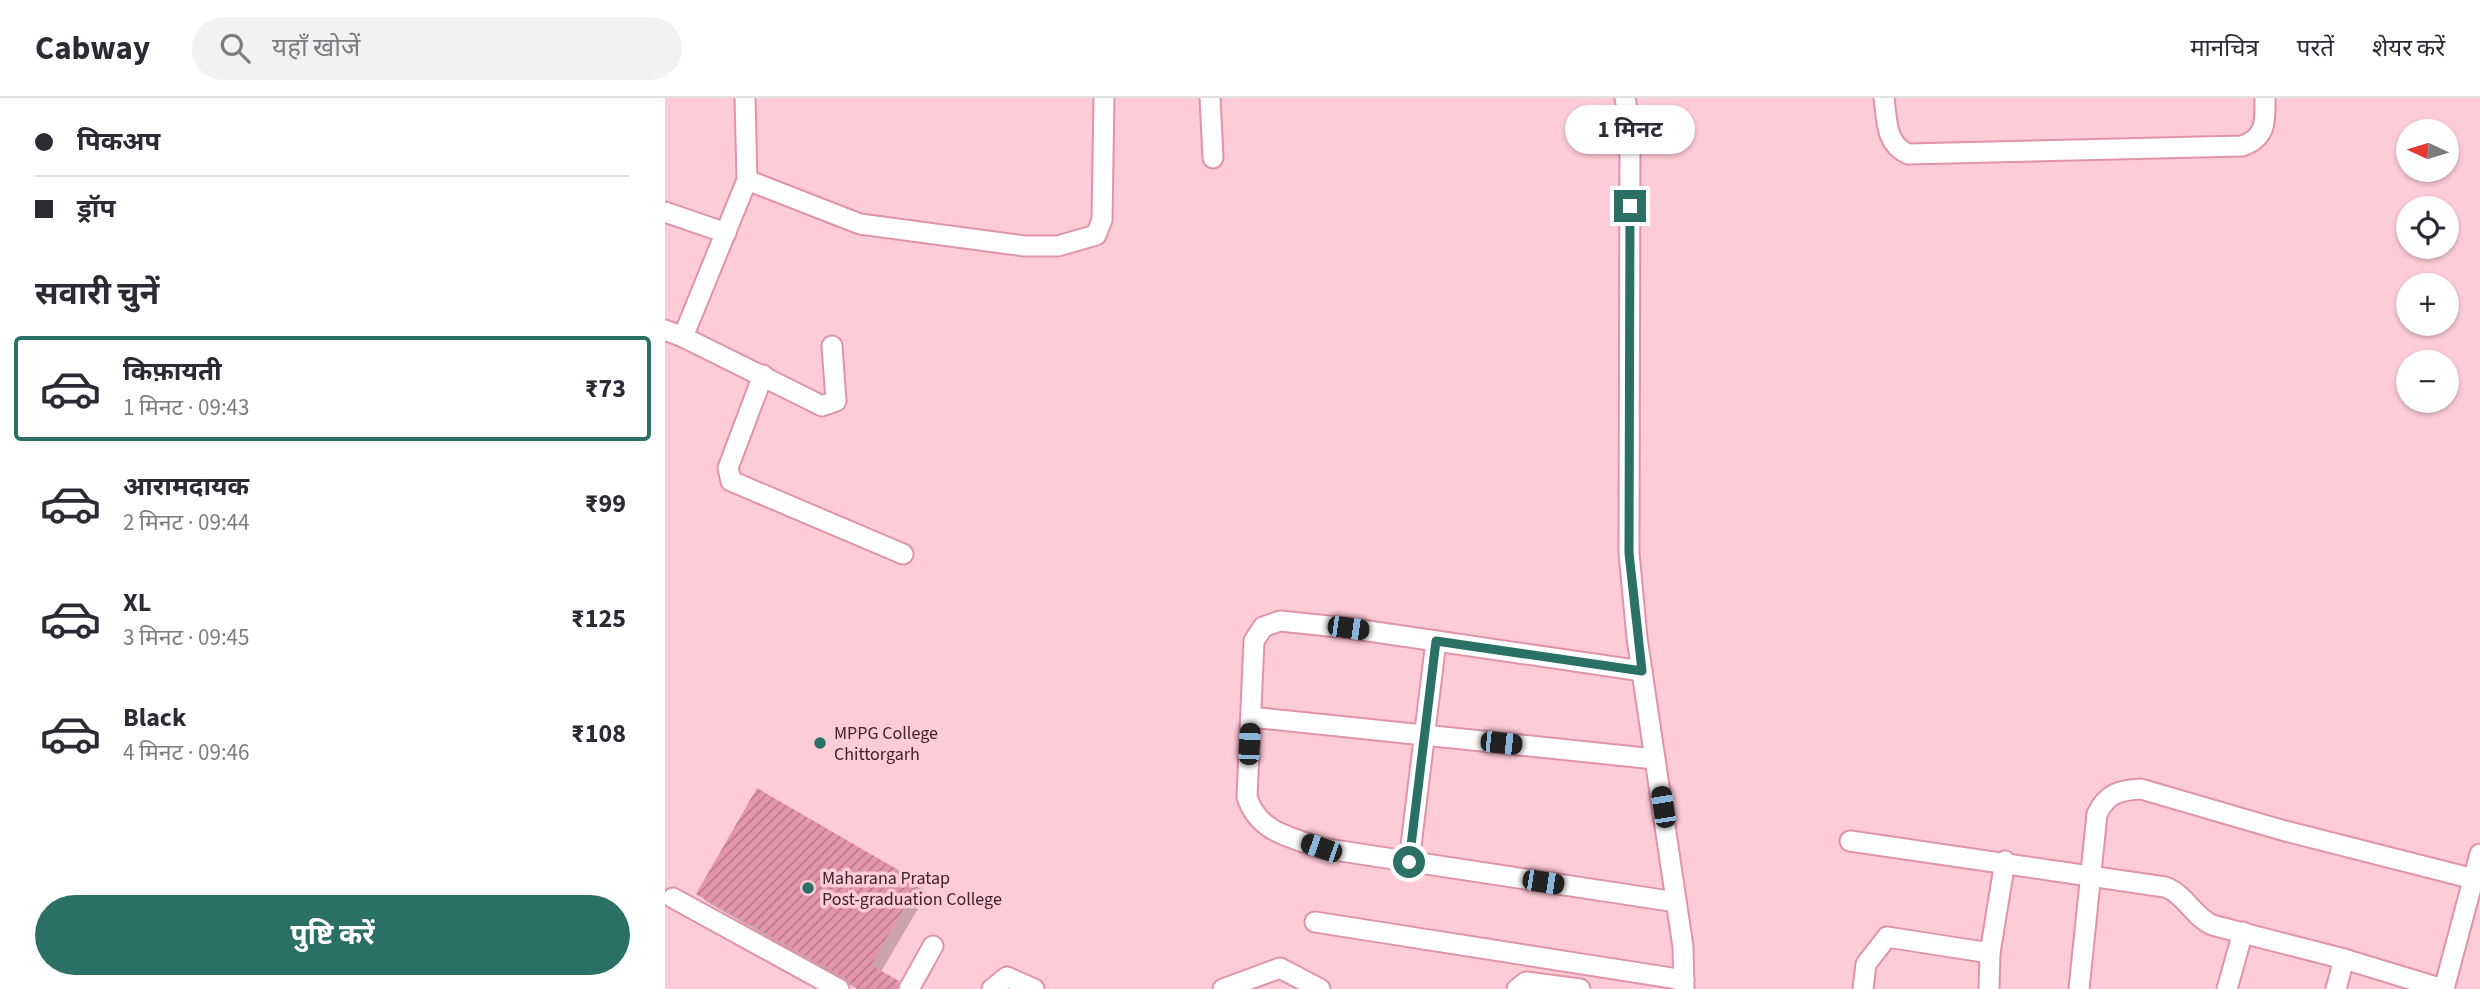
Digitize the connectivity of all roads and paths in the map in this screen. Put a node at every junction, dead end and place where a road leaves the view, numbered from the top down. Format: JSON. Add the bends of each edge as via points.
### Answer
{"nodes":[{"id":1,"x":744,"y":98,"type":"edge"},
{"id":2,"x":1104,"y":98,"type":"edge"},
{"id":3,"x":1210,"y":98,"type":"edge"},
{"id":4,"x":1625,"y":98,"type":"edge"},
{"id":5,"x":1884,"y":98,"type":"edge"},
{"id":6,"x":2265,"y":98,"type":"edge"},
{"id":7,"x":1213,"y":158,"type":"dead end"},
{"id":8,"x":747,"y":180,"type":"junction"},
{"id":9,"x":665,"y":212,"type":"edge"},
{"id":10,"x":726,"y":233,"type":"junction"},
{"id":11,"x":674,"y":334,"type":"edge"},
{"id":12,"x":832,"y":346,"type":"dead end"},
{"id":13,"x":763,"y":375,"type":"junction"},
{"id":14,"x":902,"y":554,"type":"dead end"},
{"id":15,"x":1436,"y":641,"type":"junction"},
{"id":16,"x":1642,"y":671,"type":"junction"},
{"id":17,"x":1251,"y":717,"type":"junction"},
{"id":18,"x":1425,"y":735,"type":"junction"},
{"id":19,"x":1655,"y":760,"type":"junction"},
{"id":20,"x":1850,"y":841,"type":"dead end"},
{"id":21,"x":2480,"y":854,"type":"edge"},
{"id":22,"x":2005,"y":861,"type":"junction"},
{"id":23,"x":1409,"y":862,"type":"junction"},
{"id":24,"x":2093,"y":876,"type":"junction"},
{"id":25,"x":2474,"y":879,"type":"junction"},
{"id":26,"x":668,"y":901,"type":"edge"},
{"id":27,"x":1677,"y":902,"type":"junction"},
{"id":28,"x":1315,"y":922,"type":"dead end"},
{"id":29,"x":2243,"y":932,"type":"junction"},
{"id":30,"x":933,"y":947,"type":"dead end"},
{"id":31,"x":1990,"y":953,"type":"junction"},
{"id":32,"x":2344,"y":959,"type":"junction"},
{"id":33,"x":1684,"y":985,"type":"edge"},
{"id":34,"x":839,"y":989,"type":"edge"},
{"id":35,"x":909,"y":989,"type":"edge"},
{"id":36,"x":992,"y":989,"type":"edge"},
{"id":37,"x":1034,"y":989,"type":"edge"},
{"id":38,"x":1223,"y":989,"type":"edge"},
{"id":39,"x":1320,"y":989,"type":"edge"},
{"id":40,"x":1517,"y":989,"type":"edge"},
{"id":41,"x":1580,"y":989,"type":"edge"},
{"id":42,"x":1863,"y":989,"type":"edge"},
{"id":43,"x":1989,"y":989,"type":"edge"},
{"id":44,"x":2078,"y":989,"type":"edge"},
{"id":45,"x":2227,"y":989,"type":"edge"},
{"id":46,"x":2336,"y":989,"type":"edge"},
{"id":47,"x":2443,"y":989,"type":"edge"}],
"edges":[{"from":1,"to":8,"type":"street"},
{"from":2,"to":8,"type":"street","via":[[1102,220],[1096,235],[1084,241],[1024,246],[860,224]]},
{"from":3,"to":7,"type":"street"},
{"from":4,"to":16,"type":"street","via":[[1630,126],[1629,553]]},
{"from":5,"to":6,"type":"street","via":[[1888,133],[1908,154],[2242,146],[2264,131]]},
{"from":8,"to":10,"type":"street"},
{"from":9,"to":10,"type":"street"},
{"from":10,"to":11,"type":"street"},
{"from":11,"to":13,"type":"street"},
{"from":12,"to":13,"type":"street","via":[[837,393],[830,405],[810,401]]},
{"from":13,"to":14,"type":"street","via":[[728,468],[731,481]]},
{"from":15,"to":16,"type":"street"},
{"from":15,"to":17,"type":"street","via":[[1271,623],[1254,641]]},
{"from":15,"to":18,"type":"street"},
{"from":16,"to":19,"type":"street"},
{"from":17,"to":18,"type":"street"},
{"from":17,"to":23,"type":"street","via":[[1247,797],[1260,822],[1321,848]]},
{"from":18,"to":19,"type":"street"},
{"from":18,"to":23,"type":"street"},
{"from":19,"to":27,"type":"street"},
{"from":20,"to":22,"type":"street"},
{"from":21,"to":25,"type":"street"},
{"from":22,"to":24,"type":"street"},
{"from":22,"to":31,"type":"street"},
{"from":23,"to":27,"type":"street"},
{"from":24,"to":25,"type":"street","via":[[2097,814],[2103,802],[2123,790],[2141,789]]},
{"from":24,"to":29,"type":"street","via":[[2165,887],[2181,895],[2202,920]]},
{"from":24,"to":44,"type":"street"},
{"from":25,"to":47,"type":"street"},
{"from":26,"to":34,"type":"street"},
{"from":27,"to":33,"type":"street"},
{"from":28,"to":33,"type":"street"},
{"from":29,"to":32,"type":"street"},
{"from":29,"to":45,"type":"street"},
{"from":30,"to":35,"type":"street"},
{"from":31,"to":42,"type":"street","via":[[1887,937],[1866,964]]},
{"from":31,"to":43,"type":"street"},
{"from":32,"to":46,"type":"street"},
{"from":32,"to":47,"type":"street"},
{"from":36,"to":37,"type":"street","via":[[1007,977]]},
{"from":38,"to":39,"type":"street","via":[[1280,968]]},
{"from":40,"to":41,"type":"street","via":[[1527,982]]}]}
